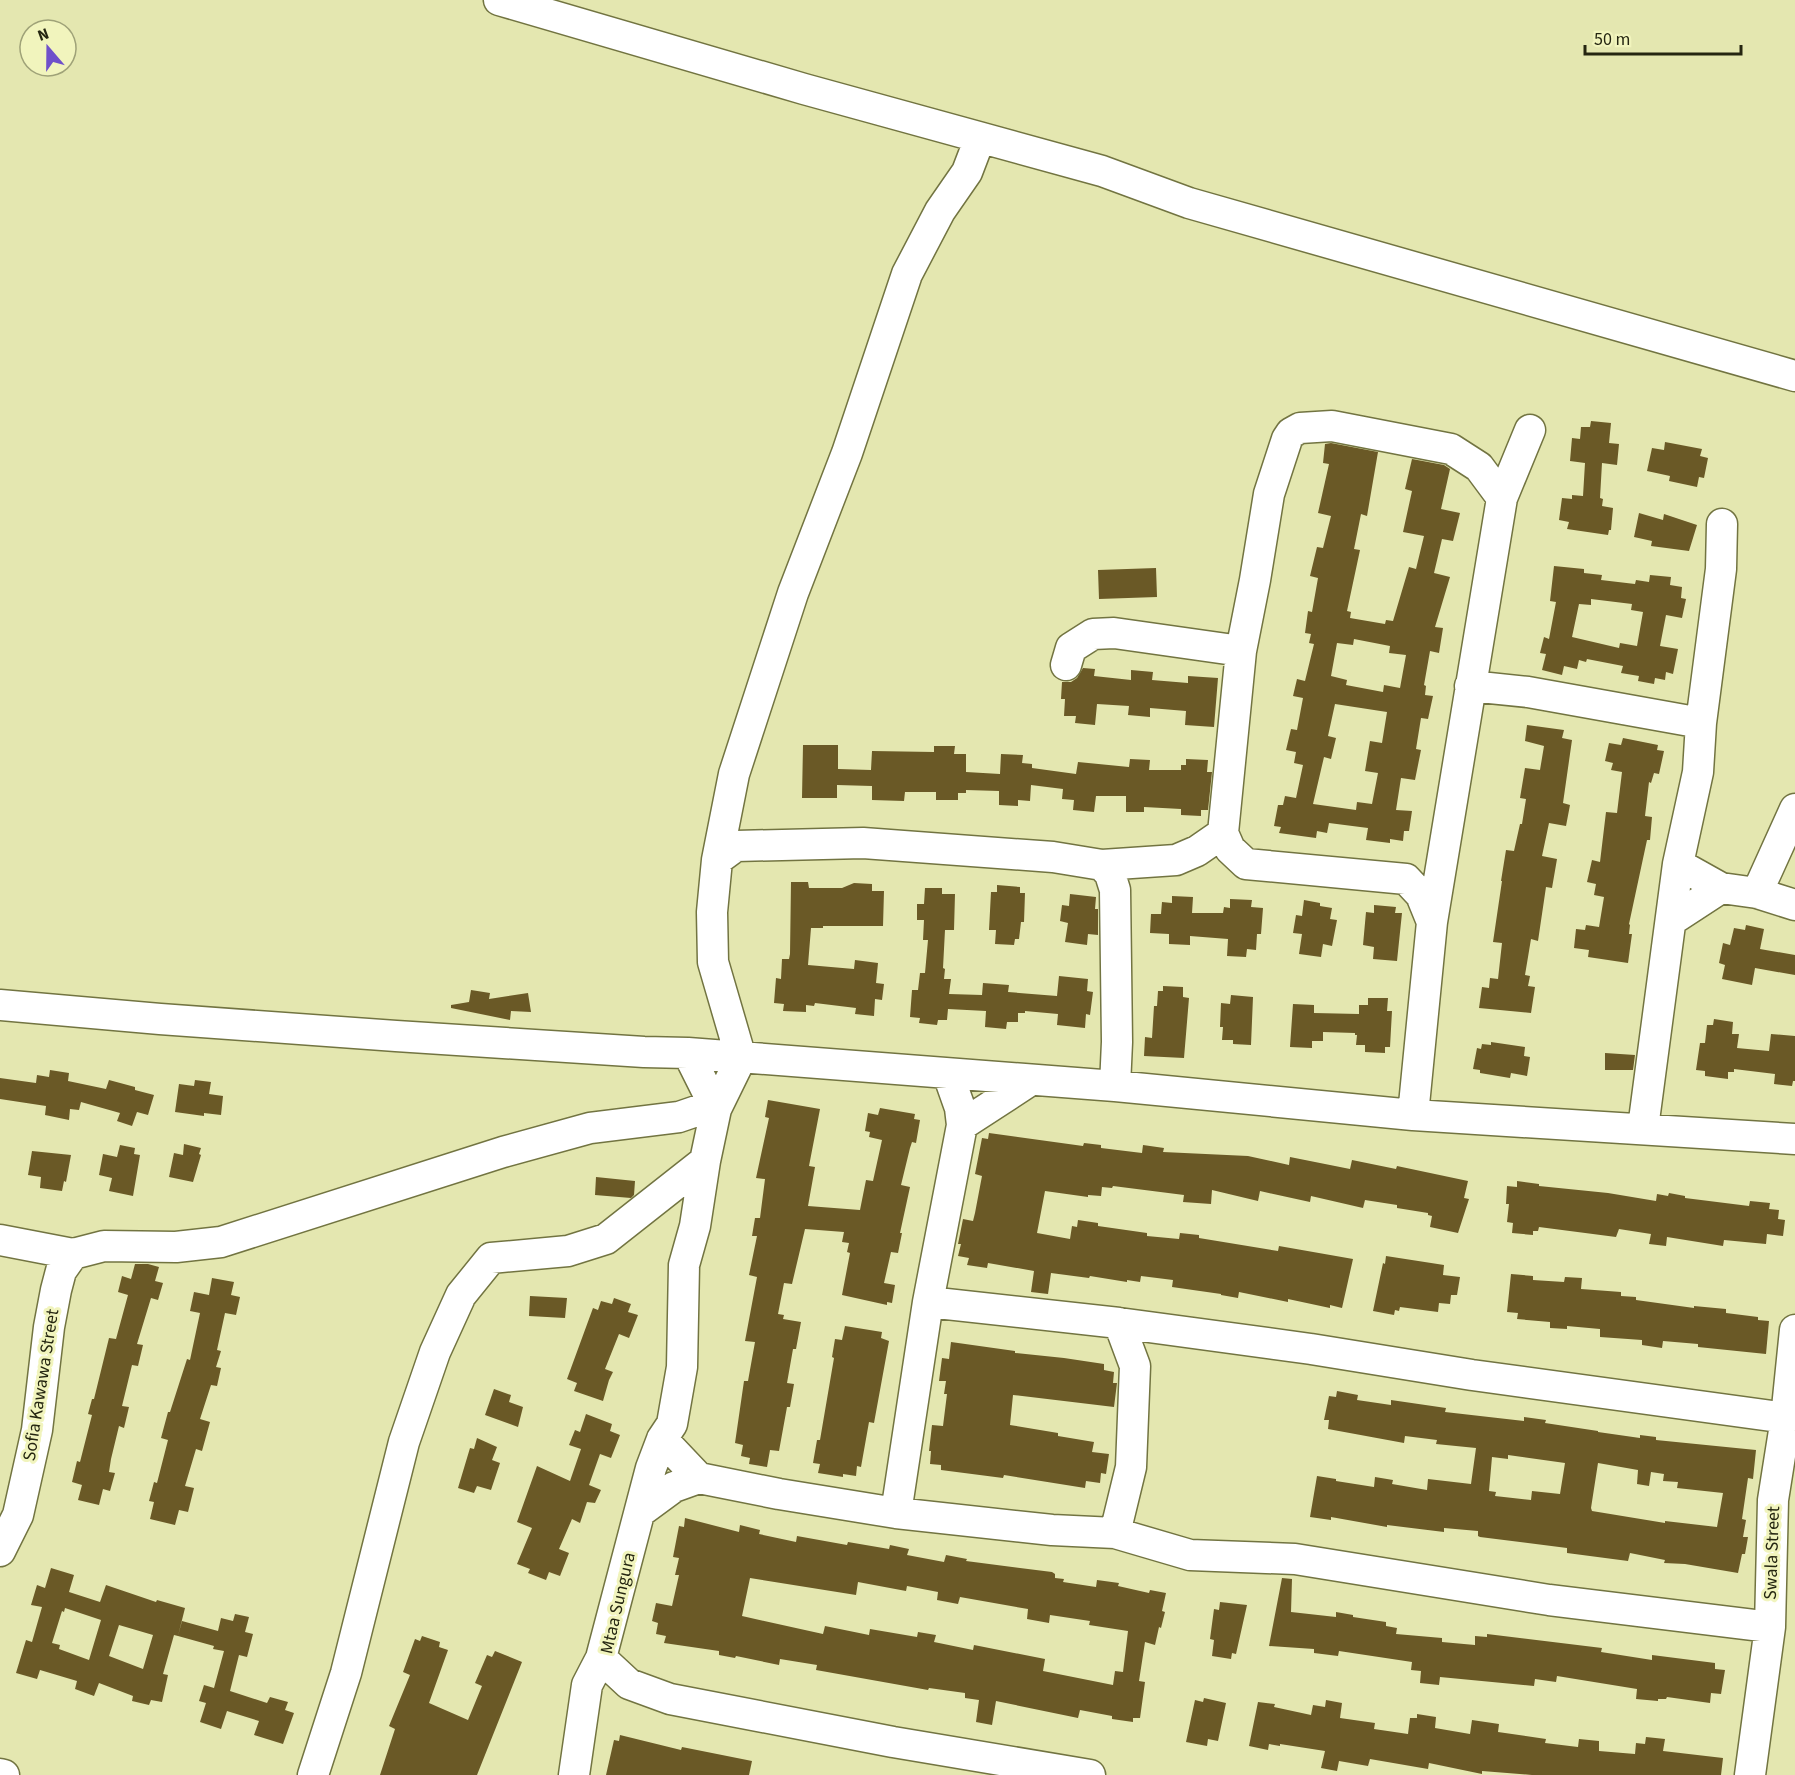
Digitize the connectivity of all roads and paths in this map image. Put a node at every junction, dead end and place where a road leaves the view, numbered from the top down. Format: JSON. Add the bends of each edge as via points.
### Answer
{"nodes":[{"id":1,"x":499,"y":0,"type":"edge"},
{"id":2,"x":980,"y":138,"type":"junction"},
{"id":3,"x":1795,"y":375,"type":"edge"},
{"id":4,"x":1530,"y":430,"type":"dead end"},
{"id":5,"x":1502,"y":498,"type":"junction"},
{"id":6,"x":1722,"y":524,"type":"dead end"},
{"id":7,"x":1241,"y":651,"type":"junction"},
{"id":8,"x":1066,"y":664,"type":"dead end"},
{"id":9,"x":1470,"y":686,"type":"junction"},
{"id":10,"x":1701,"y":723,"type":"junction"},
{"id":11,"x":1795,"y":809,"type":"edge"},
{"id":12,"x":1223,"y":833,"type":"junction"},
{"id":13,"x":717,"y":860,"type":"junction"},
{"id":14,"x":1176,"y":860,"type":"junction"},
{"id":15,"x":1246,"y":864,"type":"junction"},
{"id":16,"x":1678,"y":864,"type":"junction"},
{"id":17,"x":1108,"y":878,"type":"junction"},
{"id":18,"x":1721,"y":888,"type":"junction"},
{"id":19,"x":1757,"y":893,"type":"junction"},
{"id":20,"x":1795,"y":905,"type":"edge"},
{"id":21,"x":1672,"y":920,"type":"junction"},
{"id":22,"x":1432,"y":922,"type":"junction"},
{"id":23,"x":0,"y":1005,"type":"edge"},
{"id":24,"x":688,"y":1053,"type":"junction"},
{"id":25,"x":741,"y":1058,"type":"junction"},
{"id":26,"x":948,"y":1074,"type":"junction"},
{"id":27,"x":1031,"y":1080,"type":"junction"},
{"id":28,"x":1115,"y":1086,"type":"junction"},
{"id":29,"x":715,"y":1107,"type":"junction"},
{"id":30,"x":1413,"y":1115,"type":"junction"},
{"id":31,"x":962,"y":1125,"type":"junction"},
{"id":32,"x":1643,"y":1128,"type":"junction"},
{"id":33,"x":1795,"y":1139,"type":"edge"},
{"id":34,"x":705,"y":1161,"type":"junction"},
{"id":35,"x":0,"y":1240,"type":"edge"},
{"id":36,"x":61,"y":1258,"type":"junction"},
{"id":37,"x":928,"y":1302,"type":"junction"},
{"id":38,"x":1119,"y":1323,"type":"junction"},
{"id":39,"x":1795,"y":1330,"type":"edge"},
{"id":40,"x":1786,"y":1418,"type":"junction"},
{"id":41,"x":662,"y":1439,"type":"junction"},
{"id":42,"x":699,"y":1478,"type":"junction"},
{"id":43,"x":1784,"y":1502,"type":"edge"},
{"id":44,"x":640,"y":1512,"type":"junction"},
{"id":45,"x":896,"y":1513,"type":"junction"},
{"id":46,"x":1114,"y":1533,"type":"junction"},
{"id":47,"x":0,"y":1551,"type":"edge"},
{"id":48,"x":1770,"y":1627,"type":"junction"},
{"id":49,"x":601,"y":1658,"type":"junction"},
{"id":50,"x":313,"y":1775,"type":"edge"},
{"id":51,"x":574,"y":1775,"type":"edge"},
{"id":52,"x":1090,"y":1775,"type":"edge"},
{"id":53,"x":1750,"y":1775,"type":"edge"}],
"edges":[{"from":1,"to":2,"type":"street"},
{"from":2,"to":3,"type":"street","via":[[1102,171],[1200,206]]},
{"from":2,"to":13,"type":"street","via":[[967,172],[940,211],[907,274],[745,738],[731,783]]},
{"from":4,"to":5,"type":"street"},
{"from":5,"to":7,"type":"street","via":[[1479,467],[1451,449],[1332,426],[1300,428],[1291,433],[1269,494]]},
{"from":5,"to":9,"type":"street"},
{"from":6,"to":10,"type":"street","via":[[1721,569]]},
{"from":7,"to":8,"type":"street","via":[[1114,633],[1093,634],[1071,648]]},
{"from":7,"to":12,"type":"street"},
{"from":9,"to":10,"type":"street","via":[[1528,692]]},
{"from":9,"to":22,"type":"street"},
{"from":10,"to":16,"type":"street","via":[[1698,772]]},
{"from":11,"to":19,"type":"street"},
{"from":12,"to":14,"type":"street"},
{"from":12,"to":15,"type":"street","via":[[1230,849]]},
{"from":13,"to":17,"type":"street","via":[[736,846],[863,843],[1053,857]]},
{"from":13,"to":25,"type":"street","via":[[712,912],[714,962]]},
{"from":14,"to":15,"type":"street"},
{"from":14,"to":17,"type":"street","via":[[1137,864]]},
{"from":15,"to":22,"type":"street","via":[[1406,879],[1421,895]]},
{"from":16,"to":18,"type":"street"},
{"from":16,"to":21,"type":"street"},
{"from":17,"to":28,"type":"street","via":[[1117,1042]]},
{"from":18,"to":19,"type":"street"},
{"from":18,"to":21,"type":"street"},
{"from":19,"to":20,"type":"street"},
{"from":21,"to":32,"type":"street"},
{"from":22,"to":30,"type":"street"},
{"from":23,"to":24,"type":"street","via":[[396,1036]]},
{"from":24,"to":25,"type":"street"},
{"from":24,"to":29,"type":"street"},
{"from":25,"to":26,"type":"street"},
{"from":25,"to":29,"type":"street","name":"Mtaa Sungura"},
{"from":26,"to":27,"type":"street"},
{"from":26,"to":31,"type":"street"},
{"from":27,"to":28,"type":"street"},
{"from":27,"to":31,"type":"street"},
{"from":28,"to":30,"type":"street"},
{"from":29,"to":34,"type":"street","name":"Mtaa Sungura"},
{"from":29,"to":36,"type":"street","via":[[679,1117],[590,1128],[221,1242],[176,1247],[104,1246]]},
{"from":30,"to":32,"type":"street"},
{"from":31,"to":37,"type":"street"},
{"from":32,"to":33,"type":"street"},
{"from":34,"to":41,"type":"street","name":"Mtaa Sungura","via":[[695,1226],[684,1265],[681,1367],[672,1424]]},
{"from":34,"to":50,"type":"street","via":[[606,1239],[568,1251],[491,1258],[461,1295],[435,1352],[404,1442],[346,1672]]},
{"from":35,"to":36,"type":"street"},
{"from":36,"to":47,"type":"street","name":"Sofia Kawawa Street","via":[[38,1430],[18,1515]]},
{"from":37,"to":38,"type":"street"},
{"from":37,"to":45,"type":"street"},
{"from":38,"to":40,"type":"street"},
{"from":38,"to":46,"type":"street","via":[[1135,1366],[1131,1467]]},
{"from":39,"to":40,"type":"street","name":"Swala Street"},
{"from":40,"to":43,"type":"street","name":"Swala Street"},
{"from":41,"to":42,"type":"street"},
{"from":41,"to":44,"type":"street","name":"Mtaa Sungura"},
{"from":42,"to":44,"type":"street","via":[[674,1487]]},
{"from":42,"to":45,"type":"street"},
{"from":43,"to":48,"type":"street","name":"Swala Street"},
{"from":44,"to":49,"type":"street","name":"Mtaa Sungura"},
{"from":45,"to":46,"type":"street"},
{"from":46,"to":48,"type":"street","via":[[1190,1555],[1295,1559],[1549,1600]]},
{"from":48,"to":53,"type":"street","name":"Swala Street"},
{"from":49,"to":51,"type":"street","via":[[587,1685]]},
{"from":49,"to":52,"type":"street","name":"Mtaa Sungura","via":[[629,1684],[670,1699]]}]}
